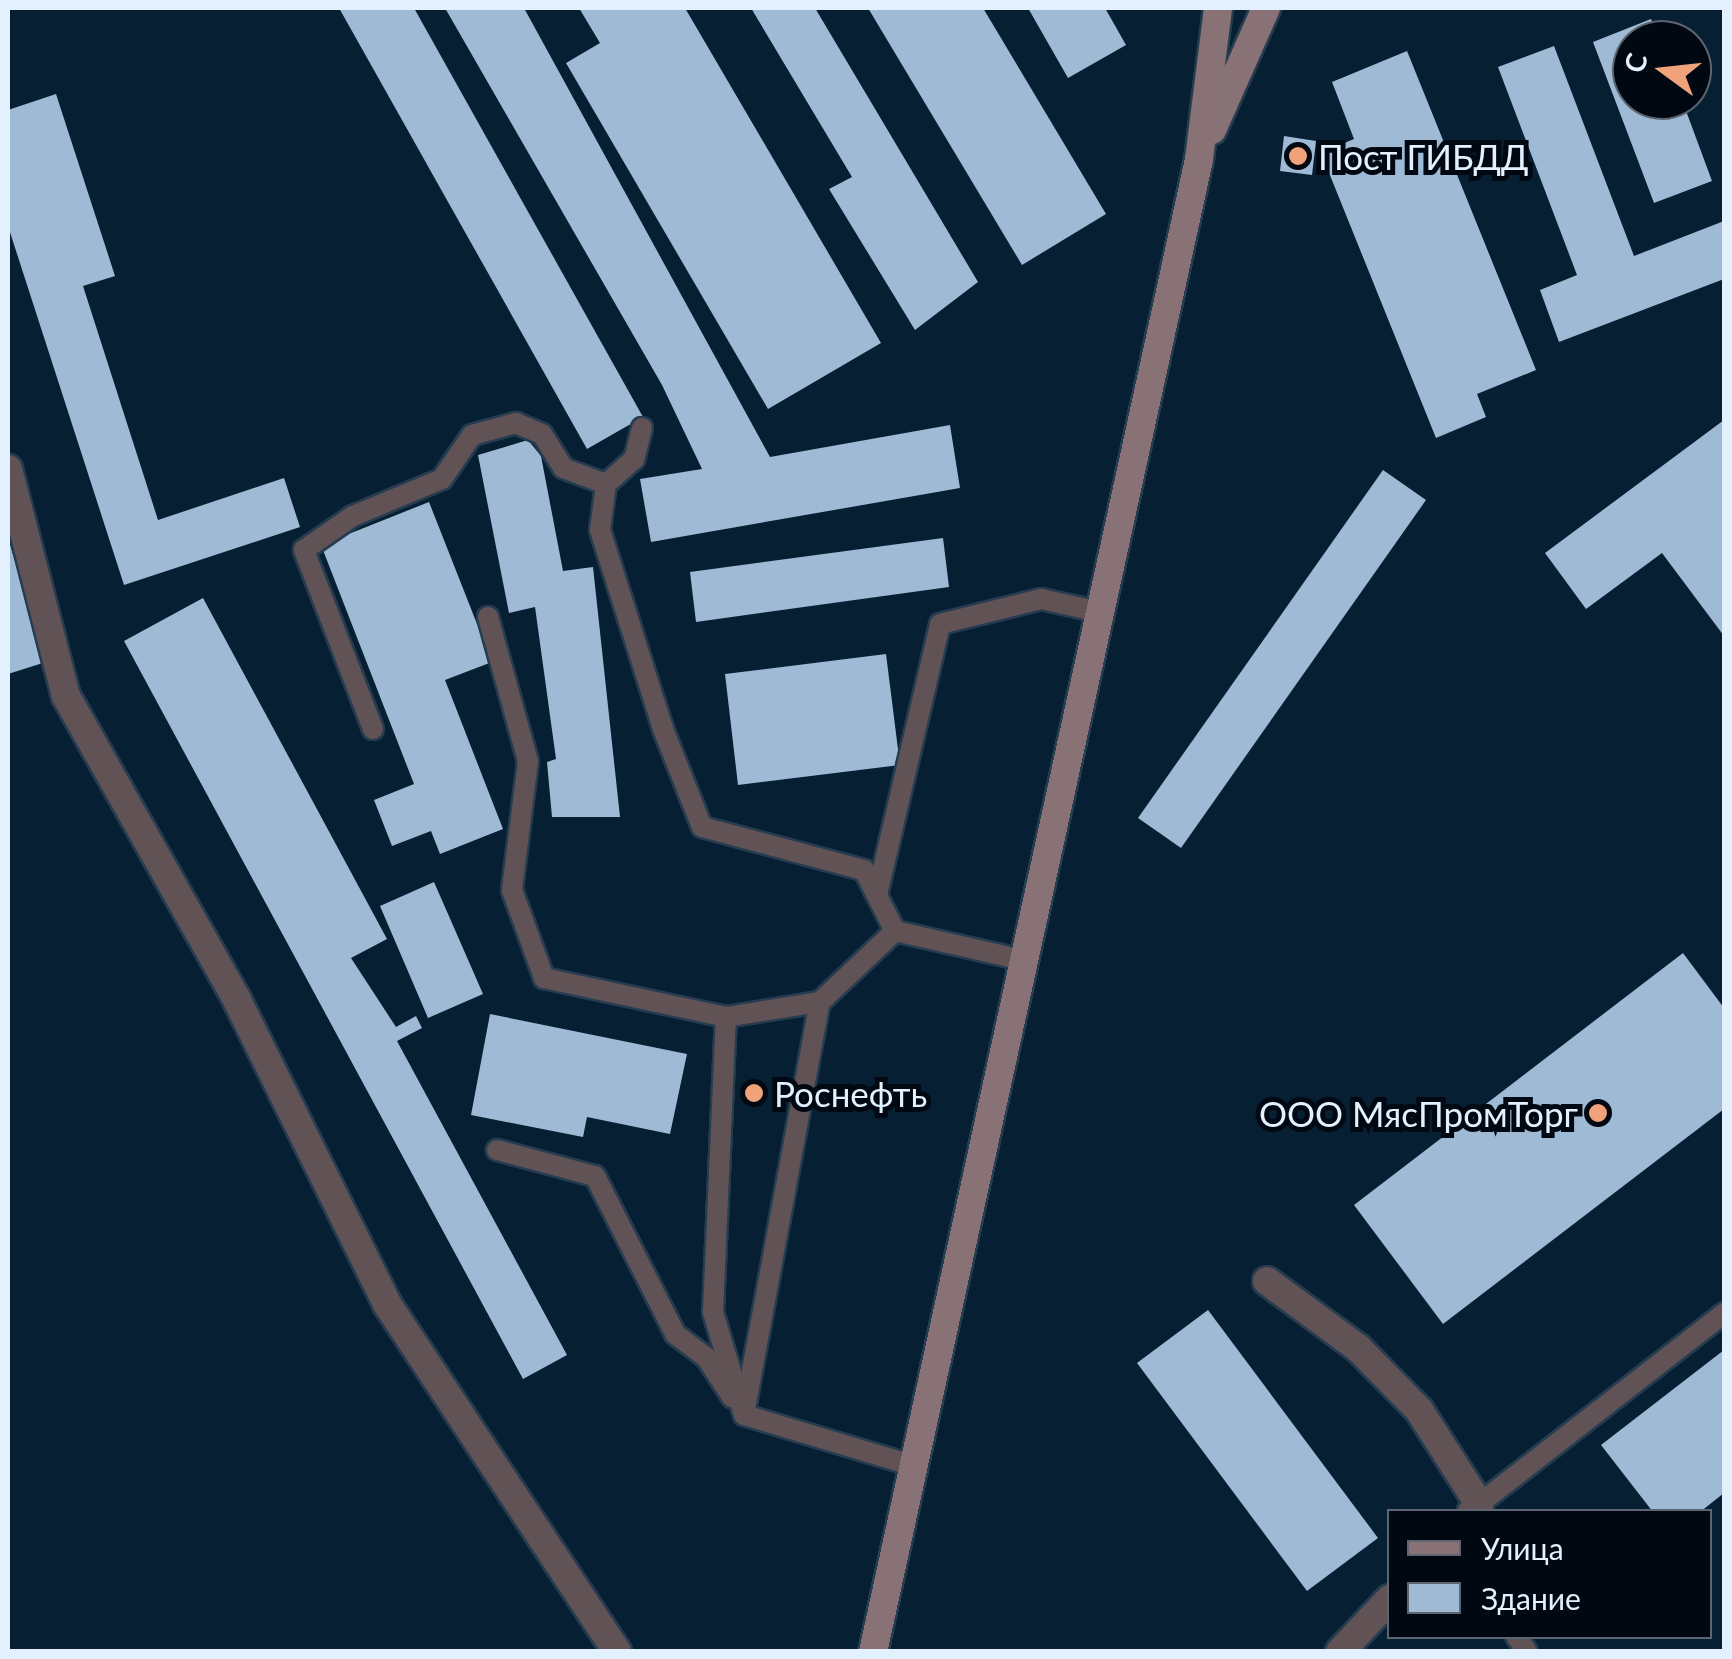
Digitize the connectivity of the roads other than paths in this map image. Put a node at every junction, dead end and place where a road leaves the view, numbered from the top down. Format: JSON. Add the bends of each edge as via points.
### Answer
{"nodes":[{"id":1,"x":1218,"y":8,"type":"edge"},
{"id":2,"x":1266,"y":8,"type":"edge"},
{"id":3,"x":1200,"y":159,"type":"junction"},
{"id":4,"x":642,"y":428,"type":"dead end"},
{"id":5,"x":8,"y":469,"type":"edge"},
{"id":6,"x":606,"y":484,"type":"junction"},
{"id":7,"x":1100,"y":612,"type":"junction"},
{"id":8,"x":488,"y":616,"type":"dead end"},
{"id":9,"x":372,"y":729,"type":"dead end"},
{"id":10,"x":877,"y":895,"type":"junction"},
{"id":11,"x":896,"y":931,"type":"junction"},
{"id":12,"x":1023,"y":960,"type":"junction"},
{"id":13,"x":820,"y":1002,"type":"junction"},
{"id":14,"x":726,"y":1017,"type":"junction"},
{"id":15,"x":497,"y":1150,"type":"dead end"},
{"id":16,"x":1267,"y":1280,"type":"dead end"},
{"id":17,"x":1724,"y":1313,"type":"edge"},
{"id":18,"x":744,"y":1415,"type":"junction"},
{"id":19,"x":911,"y":1466,"type":"junction"},
{"id":20,"x":1476,"y":1508,"type":"edge"},
{"id":21,"x":1387,"y":1602,"type":"edge"},
{"id":22,"x":617,"y":1652,"type":"edge"},
{"id":23,"x":873,"y":1652,"type":"edge"},
{"id":24,"x":1340,"y":1652,"type":"edge"}],
"edges":[{"from":1,"to":3,"type":"main road"},
{"from":2,"to":3,"type":"main road"},
{"from":3,"to":7,"type":"main road"},
{"from":4,"to":6,"type":"lane","via":[[634,460]]},
{"from":5,"to":22,"type":"street","via":[[66,696],[236,998],[387,1304]]},
{"from":6,"to":9,"type":"lane","via":[[562,468],[542,434],[516,423],[472,435],[442,479],[353,516],[304,550]]},
{"from":6,"to":10,"type":"lane","via":[[600,530],[702,828],[864,870]]},
{"from":7,"to":10,"type":"lane","via":[[1042,600],[940,624]]},
{"from":7,"to":12,"type":"main road"},
{"from":8,"to":14,"type":"lane","via":[[528,761],[512,890],[544,978]]},
{"from":10,"to":11,"type":"lane"},
{"from":11,"to":12,"type":"lane"},
{"from":11,"to":13,"type":"lane"},
{"from":12,"to":19,"type":"main road"},
{"from":13,"to":14,"type":"lane"},
{"from":13,"to":18,"type":"lane"},
{"from":14,"to":18,"type":"lane","via":[[713,1312]]},
{"from":15,"to":18,"type":"lane","via":[[595,1176],[675,1334],[706,1357]]},
{"from":16,"to":20,"type":"street","via":[[1358,1348],[1419,1410]]},
{"from":17,"to":20,"type":"lane"},
{"from":18,"to":19,"type":"lane"},
{"from":19,"to":23,"type":"main road"},
{"from":21,"to":24,"type":"street"}]}
